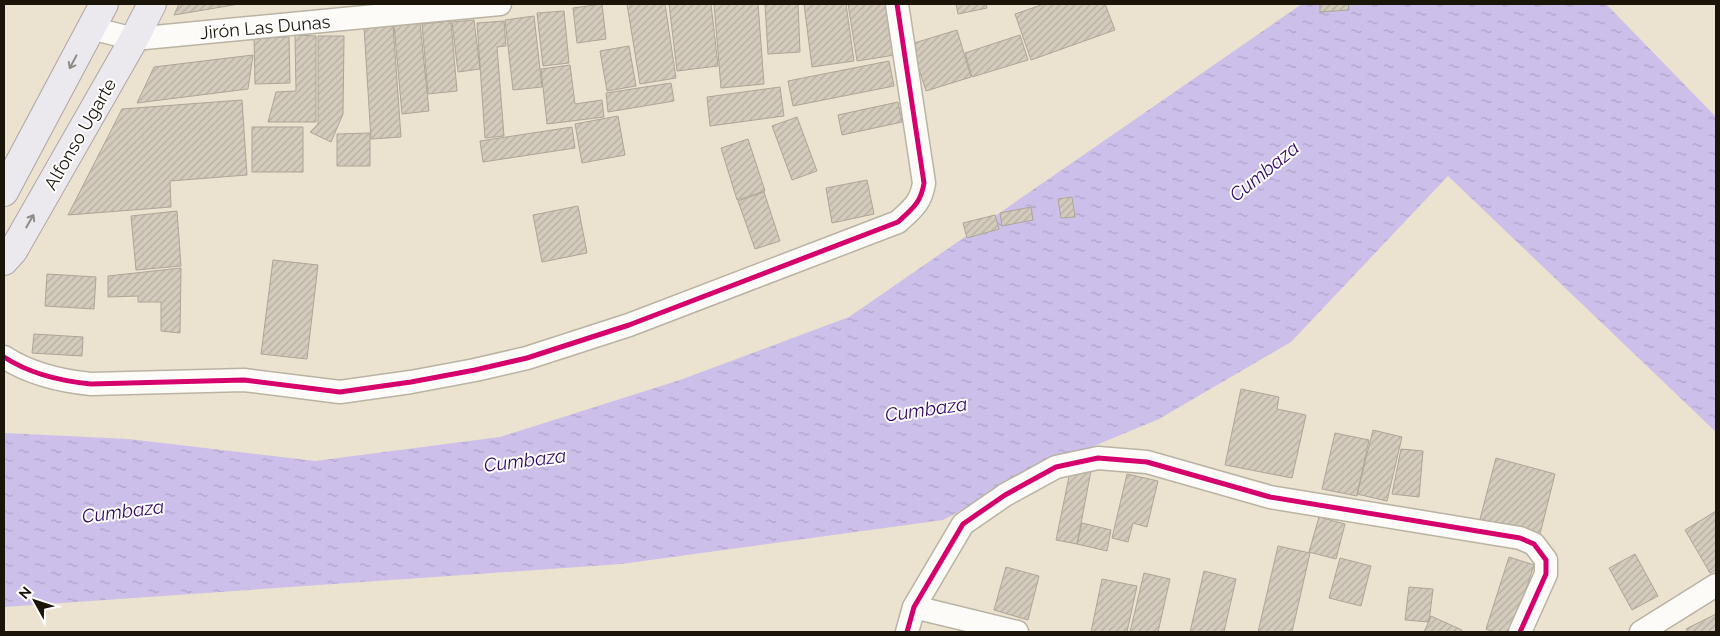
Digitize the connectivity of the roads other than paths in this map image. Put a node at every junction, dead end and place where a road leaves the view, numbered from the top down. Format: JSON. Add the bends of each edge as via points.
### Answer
{"nodes":[{"id":1,"x":104,"y":4,"type":"edge"},
{"id":2,"x":152,"y":4,"type":"edge"},
{"id":3,"x":500,"y":4,"type":"edge"},
{"id":4,"x":897,"y":4,"type":"edge"},
{"id":5,"x":91,"y":28,"type":"junction"},
{"id":6,"x":134,"y":39,"type":"junction"},
{"id":7,"x":4,"y":192,"type":"edge"},
{"id":8,"x":4,"y":261,"type":"edge"},
{"id":9,"x":4,"y":357,"type":"edge"},
{"id":10,"x":1716,"y":585,"type":"edge"},
{"id":11,"x":914,"y":607,"type":"junction"},
{"id":12,"x":907,"y":632,"type":"edge"},
{"id":13,"x":1017,"y":632,"type":"edge"},
{"id":14,"x":1520,"y":632,"type":"edge"},
{"id":15,"x":1641,"y":632,"type":"edge"}],
"edges":[{"from":1,"to":5,"type":"main road"},
{"from":2,"to":6,"type":"main road","name":"Alfonso Ugarte"},
{"from":3,"to":6,"type":"street","name":"Jirón Las Dunas"},
{"from":4,"to":9,"type":"street","via":[[924,183],[922,196],[898,222],[578,343],[527,358],[411,382],[340,392],[244,380],[90,384],[48,377]]},
{"from":5,"to":6,"type":"street","name":"Jirón Las Dunas"},
{"from":5,"to":7,"type":"main road","one_way":true},
{"from":8,"to":6,"type":"main road","name":"Alfonso Ugarte","one_way":true,"via":[[13,251]]},
{"from":10,"to":15,"type":"street"},
{"from":11,"to":12,"type":"street"},
{"from":11,"to":13,"type":"street"},
{"from":11,"to":14,"type":"street","via":[[964,524],[1005,495],[1056,467],[1098,458],[1147,462],[1270,497],[1520,538],[1534,544],[1546,560],[1546,574]]}]}
